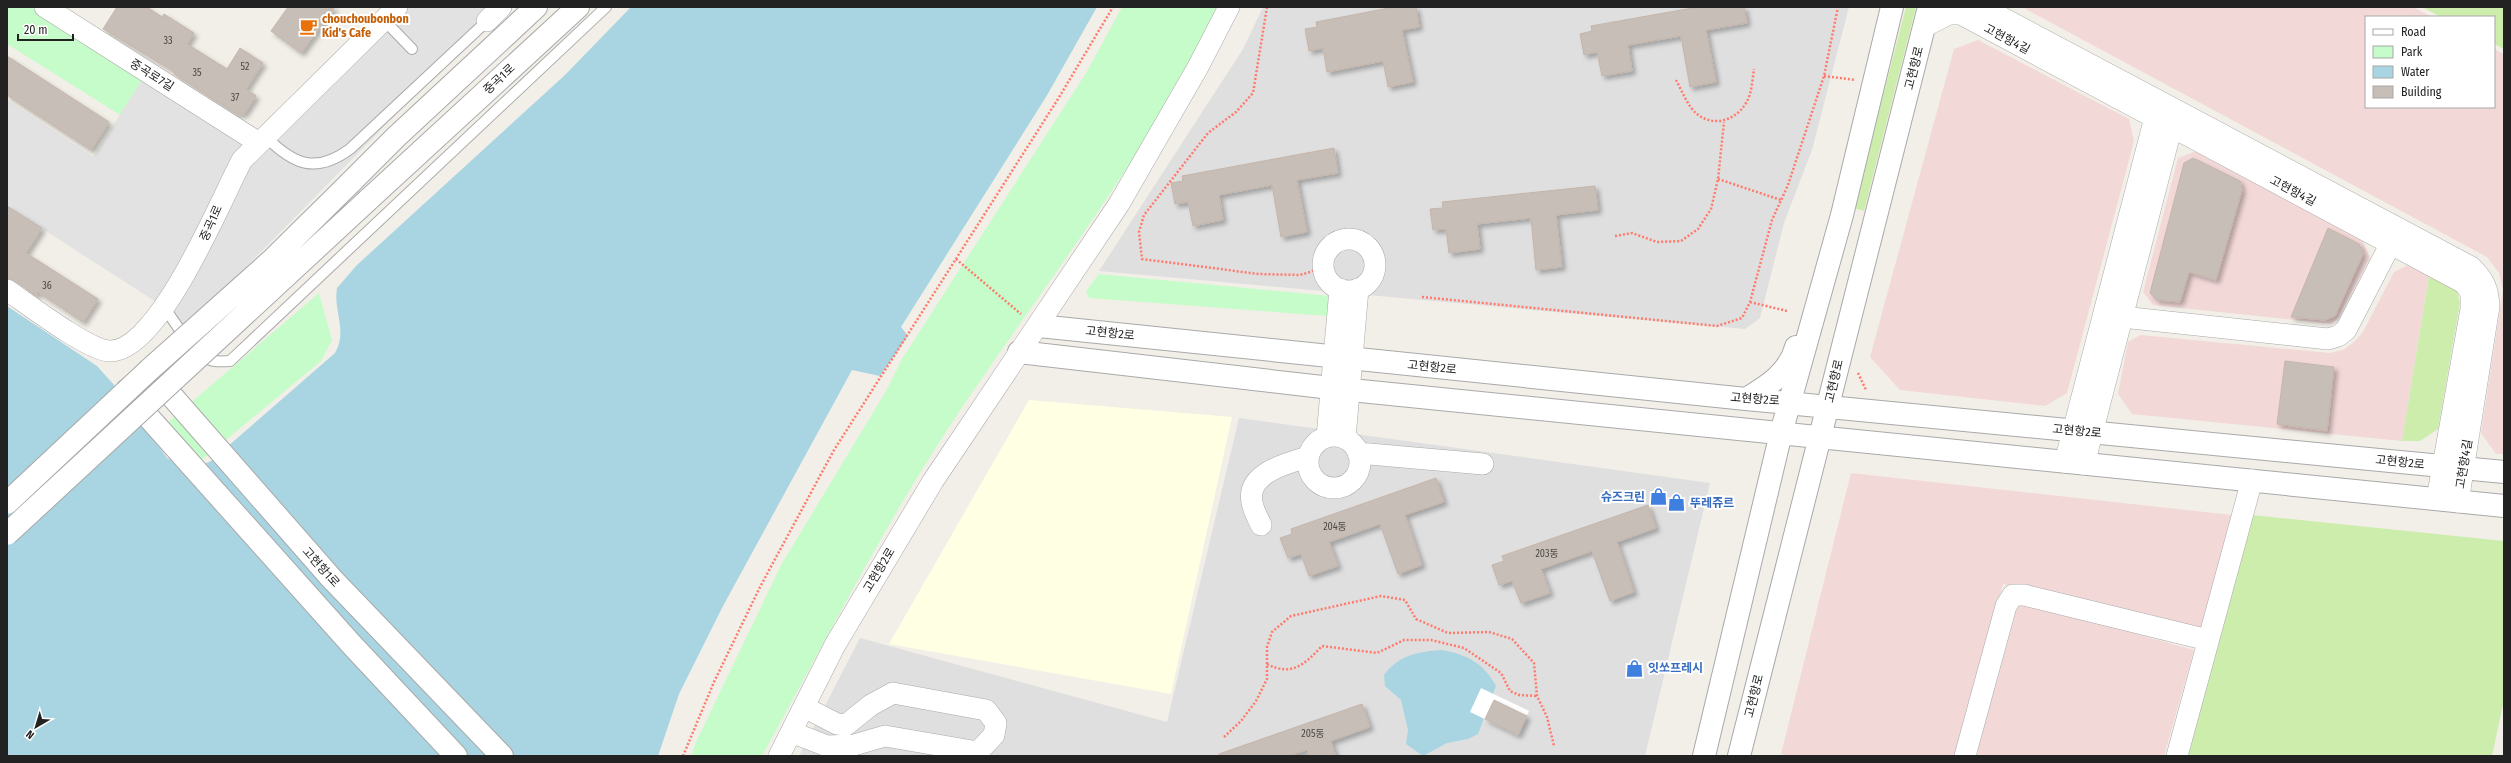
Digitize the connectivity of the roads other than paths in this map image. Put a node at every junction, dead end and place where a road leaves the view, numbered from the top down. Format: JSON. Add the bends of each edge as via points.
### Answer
{"nodes":[{"id":1,"x":45,"y":7,"type":"edge"},
{"id":2,"x":536,"y":7,"type":"edge"},
{"id":3,"x":606,"y":7,"type":"edge"},
{"id":4,"x":1229,"y":7,"type":"edge"},
{"id":5,"x":1892,"y":7,"type":"edge"},
{"id":6,"x":1982,"y":7,"type":"edge"},
{"id":7,"x":565,"y":11,"type":"edge"},
{"id":8,"x":390,"y":13,"type":"edge"},
{"id":9,"x":494,"y":14,"type":"edge"},
{"id":10,"x":1927,"y":16,"type":"edge"},
{"id":11,"x":412,"y":49,"type":"dead end"},
{"id":12,"x":2165,"y":114,"type":"junction"},
{"id":13,"x":263,"y":140,"type":"junction"},
{"id":14,"x":1842,"y":215,"type":"junction"},
{"id":15,"x":2391,"y":243,"type":"junction"},
{"id":16,"x":1349,"y":289,"type":"junction"},
{"id":17,"x":7,"y":290,"type":"edge"},
{"id":18,"x":164,"y":307,"type":"junction"},
{"id":19,"x":2122,"y":317,"type":"junction"},
{"id":20,"x":1032,"y":322,"type":"junction"},
{"id":21,"x":1019,"y":352,"type":"junction"},
{"id":22,"x":1343,"y":358,"type":"junction"},
{"id":23,"x":149,"y":370,"type":"junction"},
{"id":24,"x":163,"y":388,"type":"junction"},
{"id":25,"x":1340,"y":389,"type":"junction"},
{"id":26,"x":127,"y":390,"type":"junction"},
{"id":27,"x":1746,"y":399,"type":"junction"},
{"id":28,"x":1790,"y":402,"type":"junction"},
{"id":29,"x":1828,"y":406,"type":"junction"},
{"id":30,"x":142,"y":410,"type":"junction"},
{"id":31,"x":2083,"y":432,"type":"junction"},
{"id":32,"x":1781,"y":434,"type":"junction"},
{"id":33,"x":1820,"y":437,"type":"junction"},
{"id":34,"x":1343,"y":443,"type":"junction"},
{"id":35,"x":1308,"y":457,"type":"junction"},
{"id":36,"x":2075,"y":463,"type":"junction"},
{"id":37,"x":1483,"y":464,"type":"dead end"},
{"id":38,"x":2453,"y":467,"type":"junction"},
{"id":39,"x":2504,"y":472,"type":"edge"},
{"id":40,"x":2252,"y":480,"type":"junction"},
{"id":41,"x":2437,"y":500,"type":"junction"},
{"id":42,"x":2458,"y":502,"type":"junction"},
{"id":43,"x":7,"y":503,"type":"edge"},
{"id":44,"x":2504,"y":506,"type":"edge"},
{"id":45,"x":1261,"y":525,"type":"dead end"},
{"id":46,"x":7,"y":534,"type":"edge"},
{"id":47,"x":2208,"y":640,"type":"junction"},
{"id":48,"x":804,"y":707,"type":"junction"},
{"id":49,"x":791,"y":732,"type":"junction"},
{"id":50,"x":456,"y":756,"type":"edge"},
{"id":51,"x":502,"y":756,"type":"edge"},
{"id":52,"x":779,"y":756,"type":"edge"},
{"id":53,"x":1704,"y":756,"type":"edge"},
{"id":54,"x":1739,"y":756,"type":"edge"},
{"id":55,"x":1965,"y":756,"type":"edge"},
{"id":56,"x":2178,"y":756,"type":"edge"}],
"edges":[{"from":1,"to":13,"type":"street","name":"중곡로7길"},
{"from":2,"to":23,"type":"street","bridge":true,"via":[[396,136],[271,261]]},
{"from":3,"to":18,"type":"lane","via":[[230,361],[216,362],[206,359],[181,333]]},
{"from":4,"to":20,"type":"street","via":[[1198,67],[1123,197]]},
{"from":5,"to":14,"type":"street"},
{"from":6,"to":12,"type":"street","name":"고현항4길"},
{"from":7,"to":24,"type":"street","name":"중곡1로","bridge":true,"via":[[368,200]]},
{"from":8,"to":11,"type":"lane"},
{"from":8,"to":13,"type":"street","name":"중곡1로"},
{"from":9,"to":13,"type":"lane","via":[[336,160],[308,164],[293,160]]},
{"from":10,"to":12,"type":"street","name":"고현항4길","via":[[1961,14]]},
{"from":10,"to":29,"type":"street","name":"고현항로"},
{"from":12,"to":15,"type":"street","name":"고현항4길"},
{"from":12,"to":19,"type":"street"},
{"from":12,"to":31,"type":"street"},
{"from":12,"to":38,"type":"street","name":"고현항4길","via":[[2471,267],[2483,279],[2488,290],[2489,306]]},
{"from":13,"to":18,"type":"street","name":"중곡1로","via":[[242,160],[187,273]]},
{"from":14,"to":27,"type":"street","via":[[1824,239],[1793,359],[1784,372]]},
{"from":14,"to":28,"type":"street"},
{"from":15,"to":19,"type":"street","via":[[2346,330],[2328,339]]},
{"from":15,"to":38,"type":"street","name":"고현항4길","via":[[2464,283],[2471,293]]},
{"from":16,"to":16,"type":"street","via":[[1330,283],[1323,268],[1326,252],[1338,241],[1346,239],[1362,242],[1374,256],[1375,264],[1369,281]]},
{"from":16,"to":22,"type":"street"},
{"from":17,"to":18,"type":"street","name":"중곡1로","via":[[86,342],[109,351],[127,346]]},
{"from":19,"to":31,"type":"street"},
{"from":20,"to":21,"type":"street","name":"고현항2로"},
{"from":20,"to":22,"type":"street","name":"고현항2로"},
{"from":21,"to":25,"type":"street"},
{"from":21,"to":48,"type":"street","name":"고현항2로","via":[[932,481],[835,645]]},
{"from":22,"to":25,"type":"street"},
{"from":22,"to":27,"type":"street","name":"고현항2로"},
{"from":23,"to":24,"type":"street","name":"고현항1로"},
{"from":23,"to":26,"type":"street","bridge":true},
{"from":24,"to":30,"type":"street","name":"중곡1로","bridge":true},
{"from":24,"to":51,"type":"street","name":"고현항1로","via":[[332,579]]},
{"from":25,"to":32,"type":"street"},
{"from":25,"to":34,"type":"street"},
{"from":26,"to":30,"type":"street"},
{"from":26,"to":43,"type":"street","bridge":true},
{"from":27,"to":28,"type":"street","name":"고현항2로"},
{"from":28,"to":29,"type":"street","name":"고현항2로"},
{"from":28,"to":32,"type":"street"},
{"from":29,"to":31,"type":"street","name":"고현항2로"},
{"from":29,"to":33,"type":"street","name":"고현항로"},
{"from":30,"to":46,"type":"street","name":"중곡1로","bridge":true},
{"from":30,"to":50,"type":"street","via":[[352,645]]},
{"from":31,"to":36,"type":"street"},
{"from":31,"to":38,"type":"street","name":"고현항2로"},
{"from":32,"to":33,"type":"street"},
{"from":32,"to":53,"type":"street"},
{"from":33,"to":36,"type":"street"},
{"from":33,"to":54,"type":"street","name":"고현항로"},
{"from":34,"to":35,"type":"street","via":[[1316,443]]},
{"from":34,"to":35,"type":"street","via":[[1359,471],[1354,479],[1339,488],[1322,486],[1315,480],[1308,466]]},
{"from":34,"to":37,"type":"street"},
{"from":35,"to":45,"type":"street","via":[[1270,470],[1255,483],[1251,501]]},
{"from":36,"to":40,"type":"street"},
{"from":38,"to":39,"type":"street","name":"고현항2로"},
{"from":38,"to":41,"type":"street","name":"고현항4길"},
{"from":38,"to":42,"type":"street","name":"고현항4길"},
{"from":40,"to":41,"type":"street"},
{"from":40,"to":47,"type":"street"},
{"from":41,"to":42,"type":"street"},
{"from":42,"to":44,"type":"street"},
{"from":47,"to":55,"type":"street","via":[[2024,595],[2013,595],[2006,606]]},
{"from":47,"to":56,"type":"street"},
{"from":48,"to":49,"type":"street","name":"고현항2로"},
{"from":48,"to":49,"type":"street","via":[[837,724],[846,725],[871,705],[893,693],[986,710],[996,723],[994,735],[978,752],[884,736],[854,745],[827,746]]},
{"from":49,"to":52,"type":"street","name":"고현항2로"}]}
